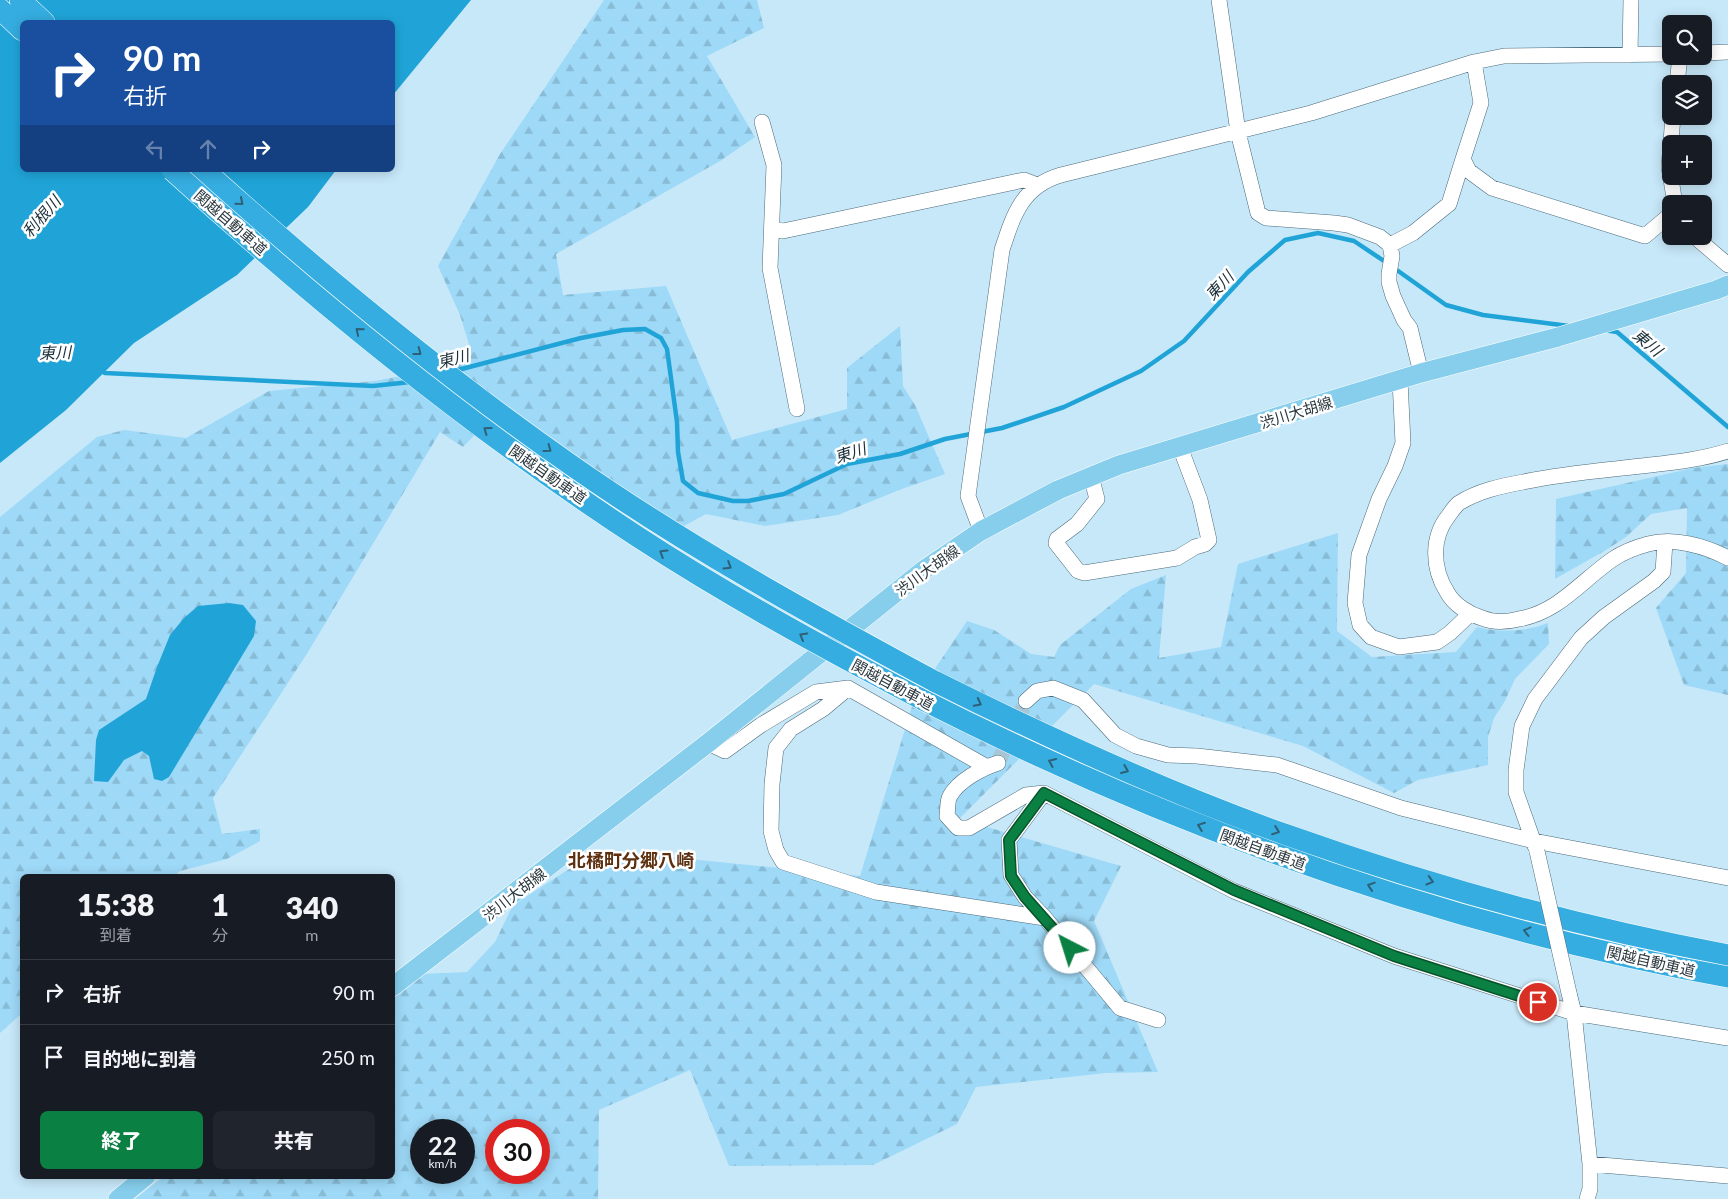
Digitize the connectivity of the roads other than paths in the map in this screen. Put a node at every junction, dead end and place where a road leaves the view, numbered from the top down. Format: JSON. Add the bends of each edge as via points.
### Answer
{"nodes":[{"id":1,"x":20,"y":0,"type":"edge"},
{"id":2,"x":1219,"y":0,"type":"edge"},
{"id":3,"x":1631,"y":0,"type":"edge"},
{"id":4,"x":0,"y":8,"type":"edge"},
{"id":5,"x":42,"y":20,"type":"edge"},
{"id":6,"x":20,"y":28,"type":"edge"},
{"id":7,"x":1728,"y":52,"type":"edge"},
{"id":8,"x":1712,"y":53,"type":"edge"},
{"id":9,"x":1662,"y":54,"type":"edge"},
{"id":10,"x":1630,"y":55,"type":"junction"},
{"id":11,"x":1474,"y":62,"type":"junction"},
{"id":12,"x":762,"y":122,"type":"dead end"},
{"id":13,"x":1672,"y":125,"type":"edge"},
{"id":14,"x":1238,"y":132,"type":"junction"},
{"id":15,"x":1463,"y":159,"type":"junction"},
{"id":16,"x":174,"y":172,"type":"edge"},
{"id":17,"x":206,"y":172,"type":"edge"},
{"id":18,"x":1037,"y":186,"type":"junction"},
{"id":19,"x":1674,"y":195,"type":"edge"},
{"id":20,"x":1662,"y":222,"type":"edge"},
{"id":21,"x":772,"y":230,"type":"junction"},
{"id":22,"x":1705,"y":245,"type":"edge"},
{"id":23,"x":1391,"y":251,"type":"junction"},
{"id":24,"x":1728,"y":265,"type":"edge"},
{"id":25,"x":1728,"y":285,"type":"edge"},
{"id":26,"x":1420,"y":373,"type":"junction"},
{"id":27,"x":1400,"y":380,"type":"junction"},
{"id":28,"x":797,"y":409,"type":"dead end"},
{"id":29,"x":1180,"y":447,"type":"junction"},
{"id":30,"x":1728,"y":451,"type":"edge"},
{"id":31,"x":1091,"y":476,"type":"junction"},
{"id":32,"x":981,"y":531,"type":"junction"},
{"id":33,"x":1665,"y":542,"type":"junction"},
{"id":34,"x":1728,"y":558,"type":"edge"},
{"id":35,"x":1470,"y":614,"type":"junction"},
{"id":36,"x":848,"y":688,"type":"junction"},
{"id":37,"x":1026,"y":701,"type":"tunnel mouth"},
{"id":38,"x":708,"y":743,"type":"junction"},
{"id":39,"x":1044,"y":793,"type":"junction"},
{"id":40,"x":1535,"y":846,"type":"junction"},
{"id":41,"x":1728,"y":878,"type":"edge"},
{"id":42,"x":1045,"y":918,"type":"junction"},
{"id":43,"x":1728,"y":955,"type":"edge"},
{"id":44,"x":1728,"y":978,"type":"edge"},
{"id":45,"x":395,"y":985,"type":"edge"},
{"id":46,"x":1574,"y":1013,"type":"junction"},
{"id":47,"x":1158,"y":1020,"type":"dead end"},
{"id":48,"x":1728,"y":1038,"type":"edge"},
{"id":49,"x":1590,"y":1164,"type":"junction"},
{"id":50,"x":1728,"y":1176,"type":"edge"},
{"id":51,"x":142,"y":1179,"type":"edge"},
{"id":52,"x":118,"y":1199,"type":"edge"},
{"id":53,"x":1587,"y":1199,"type":"edge"}],
"edges":[{"from":1,"to":5,"type":"highway"},
{"from":2,"to":14,"type":"street"},
{"from":3,"to":10,"type":"street"},
{"from":4,"to":6,"type":"highway"},
{"from":7,"to":8,"type":"street"},
{"from":9,"to":10,"type":"street"},
{"from":10,"to":11,"type":"street","via":[[1504,56]]},
{"from":11,"to":14,"type":"street","via":[[1311,113]]},
{"from":11,"to":15,"type":"street","via":[[1481,103]]},
{"from":12,"to":21,"type":"street","via":[[774,165]]},
{"from":13,"to":19,"type":"street","via":[[1669,167]]},
{"from":14,"to":18,"type":"street","via":[[1060,175]]},
{"from":14,"to":23,"type":"street","via":[[1258,214],[1266,218],[1348,225],[1380,237]]},
{"from":15,"to":20,"type":"street","via":[[1469,171],[1492,188],[1645,236]]},
{"from":15,"to":23,"type":"street","via":[[1449,204]]},
{"from":44,"to":16,"type":"highway","name":"関越自動車道","one_way":true,"bridge":true,"via":[[1495,923],[1280,856],[1179,818],[1084,777],[923,700],[724,591],[552,478],[386,353]]},
{"from":17,"to":43,"type":"highway","name":"関越自動車道","one_way":true,"bridge":true,"via":[[394,334],[572,466],[739,573],[934,681],[1098,758],[1286,835],[1501,902]]},
{"from":18,"to":21,"type":"street","via":[[1024,180],[783,232]]},
{"from":18,"to":32,"type":"street","via":[[1012,217],[1002,250],[968,496]]},
{"from":21,"to":28,"type":"street","via":[[770,268]]},
{"from":22,"to":24,"type":"street"},
{"from":23,"to":26,"type":"street","via":[[1389,274],[1393,296],[1410,328]]},
{"from":25,"to":26,"type":"main road","name":"渋川大胡線","via":[[1625,318]]},
{"from":26,"to":27,"type":"main road","name":"渋川大胡線"},
{"from":27,"to":29,"type":"main road","name":"渋川大胡線"},
{"from":27,"to":35,"type":"street","via":[[1403,443],[1359,555],[1355,602],[1360,625],[1371,637],[1399,647],[1437,642]]},
{"from":29,"to":31,"type":"main road","name":"渋川大胡線"},
{"from":29,"to":31,"type":"street","via":[[1200,500],[1209,540],[1176,558],[1084,573],[1078,570],[1056,543],[1097,499]]},
{"from":30,"to":35,"type":"street","via":[[1695,460],[1497,487],[1458,504],[1442,523],[1435,544],[1437,563],[1440,581],[1449,596]]},
{"from":31,"to":32,"type":"main road","name":"渋川大胡線"},
{"from":32,"to":38,"type":"main road","name":"渋川大胡線","via":[[925,569]]},
{"from":33,"to":34,"type":"street","via":[[1688,543]]},
{"from":33,"to":35,"type":"street","via":[[1648,544],[1614,558],[1558,604],[1530,617],[1490,621]]},
{"from":33,"to":40,"type":"street","via":[[1663,572],[1581,638],[1535,699],[1522,726],[1516,792]]},
{"from":36,"to":38,"type":"street","via":[[816,692],[725,751]]},
{"from":36,"to":39,"type":"street","via":[[992,765],[960,785],[949,798],[947,816],[958,828],[969,828],[1026,795]]},
{"from":36,"to":42,"type":"street","via":[[824,710],[791,730],[776,748],[771,831],[783,862],[876,892]]},
{"from":37,"to":40,"type":"street","via":[[1037,691],[1053,688],[1083,700],[1115,735],[1136,746],[1168,755],[1276,765],[1401,808]]},
{"from":38,"to":45,"type":"main road","name":"渋川大胡線"},
{"from":39,"to":42,"type":"street","via":[[1009,840],[1011,876]]},
{"from":39,"to":46,"type":"street","via":[[1234,890],[1394,956]]},
{"from":40,"to":41,"type":"street"},
{"from":40,"to":46,"type":"street","bridge":true},
{"from":42,"to":47,"type":"street","via":[[1120,1008]]},
{"from":46,"to":48,"type":"street"},
{"from":46,"to":49,"type":"street"},
{"from":49,"to":50,"type":"street"},
{"from":49,"to":53,"type":"street"},
{"from":51,"to":52,"type":"main road"}]}
